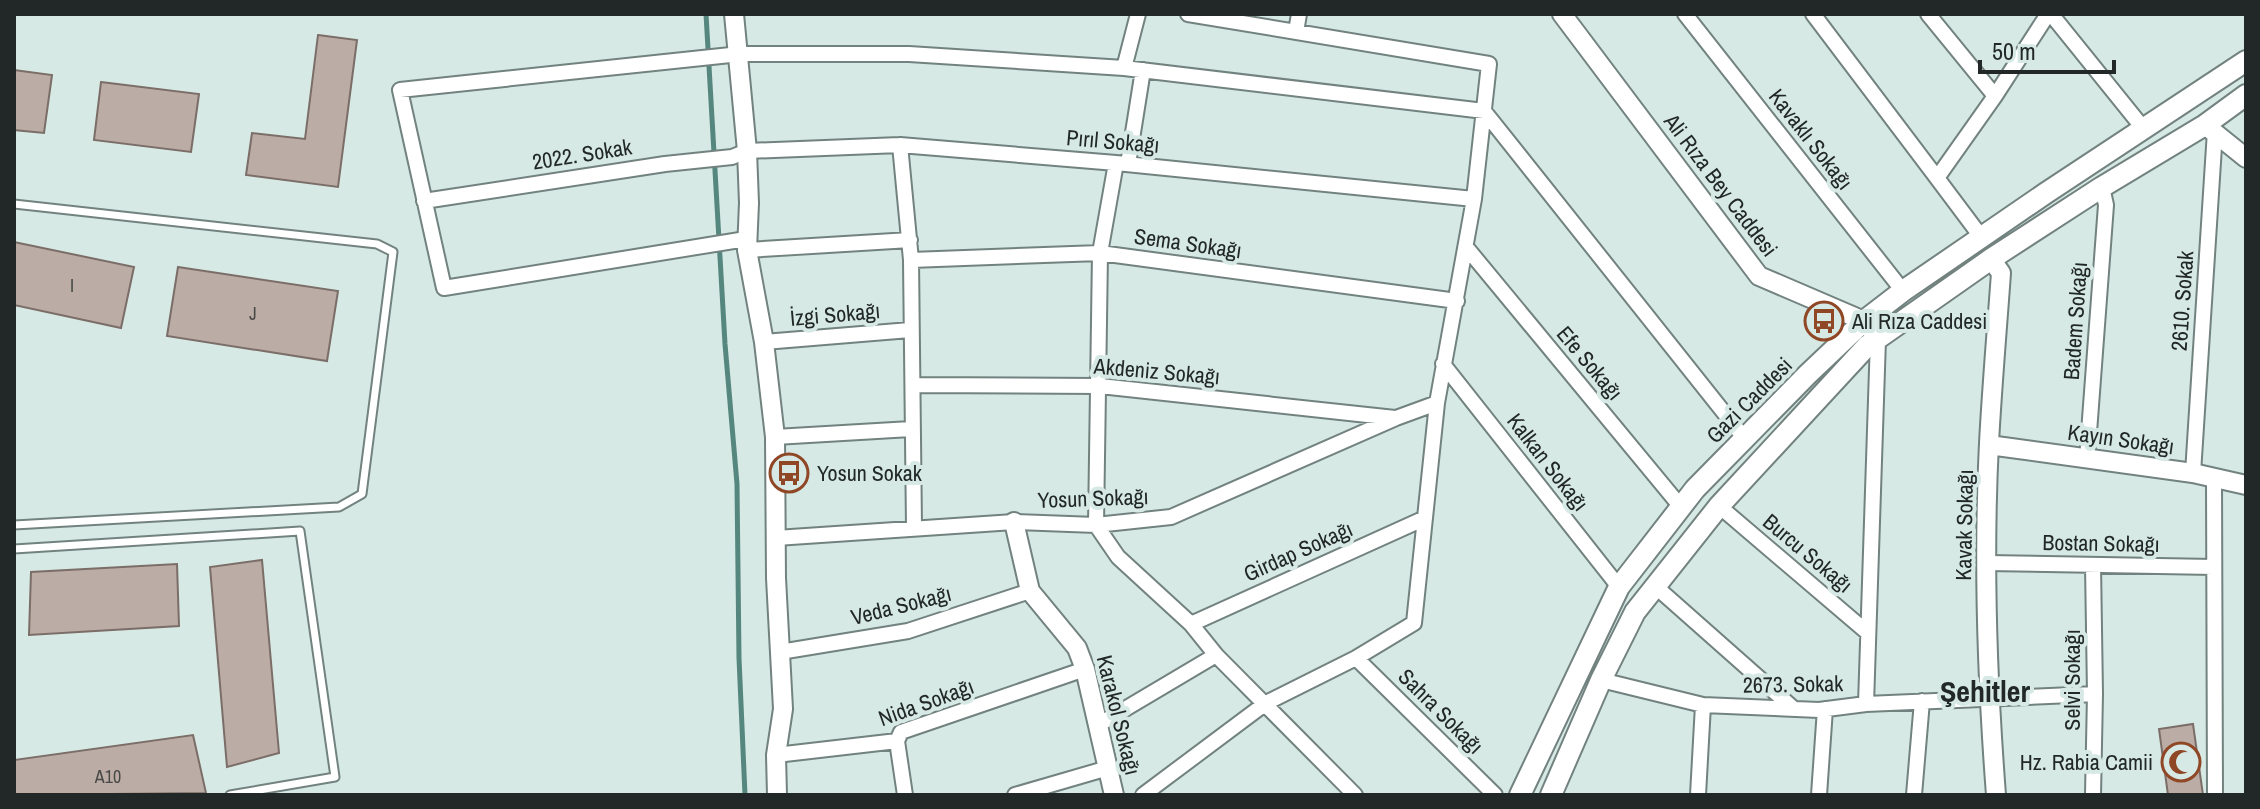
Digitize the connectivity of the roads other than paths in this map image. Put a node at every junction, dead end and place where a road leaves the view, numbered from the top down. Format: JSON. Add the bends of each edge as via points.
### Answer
{"nodes":[{"id":1,"x":734,"y":14,"type":"edge"},
{"id":2,"x":1138,"y":14,"type":"edge"},
{"id":3,"x":1299,"y":14,"type":"edge"},
{"id":4,"x":1562,"y":14,"type":"edge"},
{"id":5,"x":1685,"y":14,"type":"edge"},
{"id":6,"x":1928,"y":14,"type":"edge"},
{"id":7,"x":2049,"y":14,"type":"edge"},
{"id":8,"x":1197,"y":15,"type":"edge"},
{"id":9,"x":1818,"y":16,"type":"edge"},
{"id":10,"x":1296,"y":32,"type":"junction"},
{"id":11,"x":734,"y":55,"type":"junction"},
{"id":12,"x":2246,"y":61,"type":"edge"},
{"id":13,"x":1124,"y":68,"type":"junction"},
{"id":14,"x":1143,"y":70,"type":"junction"},
{"id":15,"x":2246,"y":95,"type":"edge"},
{"id":16,"x":1995,"y":96,"type":"junction"},
{"id":17,"x":1484,"y":111,"type":"junction"},
{"id":18,"x":2143,"y":128,"type":"junction"},
{"id":19,"x":2210,"y":128,"type":"junction"},
{"id":20,"x":900,"y":145,"type":"junction"},
{"id":21,"x":739,"y":154,"type":"junction"},
{"id":22,"x":2246,"y":158,"type":"edge"},
{"id":23,"x":1122,"y":164,"type":"junction"},
{"id":24,"x":1937,"y":178,"type":"junction"},
{"id":25,"x":2102,"y":187,"type":"junction"},
{"id":26,"x":1474,"y":199,"type":"junction"},
{"id":27,"x":424,"y":201,"type":"junction"},
{"id":28,"x":14,"y":204,"type":"edge"},
{"id":29,"x":1982,"y":238,"type":"junction"},
{"id":30,"x":910,"y":240,"type":"junction"},
{"id":31,"x":743,"y":243,"type":"junction"},
{"id":32,"x":1466,"y":247,"type":"junction"},
{"id":33,"x":1100,"y":253,"type":"junction"},
{"id":34,"x":1991,"y":259,"type":"junction"},
{"id":35,"x":911,"y":260,"type":"junction"},
{"id":36,"x":1903,"y":291,"type":"junction"},
{"id":37,"x":1457,"y":301,"type":"junction"},
{"id":38,"x":1864,"y":321,"type":"junction"},
{"id":39,"x":910,"y":330,"type":"junction"},
{"id":40,"x":1878,"y":339,"type":"junction"},
{"id":41,"x":764,"y":342,"type":"junction"},
{"id":42,"x":1443,"y":364,"type":"junction"},
{"id":43,"x":913,"y":385,"type":"junction"},
{"id":44,"x":1100,"y":386,"type":"junction"},
{"id":45,"x":1437,"y":403,"type":"junction"},
{"id":46,"x":1396,"y":418,"type":"junction"},
{"id":47,"x":911,"y":429,"type":"junction"},
{"id":48,"x":775,"y":437,"type":"junction"},
{"id":49,"x":1745,"y":439,"type":"junction"},
{"id":50,"x":1989,"y":445,"type":"junction"},
{"id":51,"x":2087,"y":459,"type":"junction"},
{"id":52,"x":2193,"y":473,"type":"junction"},
{"id":53,"x":2214,"y":479,"type":"junction"},
{"id":54,"x":2246,"y":485,"type":"edge"},
{"id":55,"x":1719,"y":506,"type":"junction"},
{"id":56,"x":1681,"y":507,"type":"junction"},
{"id":57,"x":1423,"y":519,"type":"junction"},
{"id":58,"x":1014,"y":522,"type":"junction"},
{"id":59,"x":14,"y":525,"type":"edge"},
{"id":60,"x":1096,"y":525,"type":"junction"},
{"id":61,"x":914,"y":527,"type":"junction"},
{"id":62,"x":776,"y":538,"type":"junction"},
{"id":63,"x":14,"y":549,"type":"edge"},
{"id":64,"x":1987,"y":563,"type":"junction"},
{"id":65,"x":2093,"y":565,"type":"junction"},
{"id":66,"x":2214,"y":567,"type":"junction"},
{"id":67,"x":1655,"y":586,"type":"junction"},
{"id":68,"x":1619,"y":587,"type":"junction"},
{"id":69,"x":1030,"y":591,"type":"junction"},
{"id":70,"x":1191,"y":624,"type":"junction"},
{"id":71,"x":1868,"y":633,"type":"junction"},
{"id":72,"x":780,"y":652,"type":"junction"},
{"id":73,"x":1216,"y":655,"type":"junction"},
{"id":74,"x":1356,"y":658,"type":"junction"},
{"id":75,"x":1085,"y":669,"type":"junction"},
{"id":76,"x":1601,"y":680,"type":"junction"},
{"id":77,"x":2095,"y":694,"type":"junction"},
{"id":78,"x":1988,"y":697,"type":"junction"},
{"id":79,"x":1922,"y":701,"type":"junction"},
{"id":80,"x":1266,"y":703,"type":"junction"},
{"id":81,"x":1866,"y":704,"type":"junction"},
{"id":82,"x":1703,"y":705,"type":"junction"},
{"id":83,"x":1794,"y":709,"type":"junction"},
{"id":84,"x":1825,"y":709,"type":"junction"},
{"id":85,"x":1098,"y":725,"type":"junction"},
{"id":86,"x":897,"y":741,"type":"junction"},
{"id":87,"x":776,"y":755,"type":"junction"},
{"id":88,"x":1108,"y":768,"type":"junction"},
{"id":89,"x":230,"y":795,"type":"edge"},
{"id":90,"x":777,"y":795,"type":"edge"},
{"id":91,"x":905,"y":795,"type":"edge"},
{"id":92,"x":1015,"y":795,"type":"edge"},
{"id":93,"x":1114,"y":795,"type":"edge"},
{"id":94,"x":1143,"y":795,"type":"edge"},
{"id":95,"x":1355,"y":795,"type":"edge"},
{"id":96,"x":1495,"y":795,"type":"edge"},
{"id":97,"x":1520,"y":795,"type":"edge"},
{"id":98,"x":1551,"y":795,"type":"edge"},
{"id":99,"x":1698,"y":795,"type":"edge"},
{"id":100,"x":1819,"y":795,"type":"edge"},
{"id":101,"x":1914,"y":795,"type":"edge"},
{"id":102,"x":1996,"y":795,"type":"edge"},
{"id":103,"x":2093,"y":795,"type":"edge"},
{"id":104,"x":2215,"y":795,"type":"edge"}],
"edges":[{"from":1,"to":11,"type":"street"},
{"from":2,"to":13,"type":"street"},
{"from":3,"to":10,"type":"street"},
{"from":4,"to":38,"type":"street","name":"Ali Rıza Bey Caddesi","via":[[1759,276]]},
{"from":5,"to":36,"type":"street","name":"Kavaklı Sokağı"},
{"from":6,"to":16,"type":"street"},
{"from":7,"to":16,"type":"street"},
{"from":7,"to":18,"type":"street"},
{"from":8,"to":10,"type":"street"},
{"from":9,"to":24,"type":"street"},
{"from":10,"to":17,"type":"street","via":[[1489,64]]},
{"from":11,"to":13,"type":"street","via":[[909,54]]},
{"from":11,"to":21,"type":"street"},
{"from":11,"to":27,"type":"street","via":[[400,90]]},
{"from":12,"to":18,"type":"main road","name":"Gazi Caddesi"},
{"from":13,"to":14,"type":"street"},
{"from":14,"to":17,"type":"street"},
{"from":14,"to":23,"type":"street"},
{"from":15,"to":19,"type":"main road"},
{"from":16,"to":24,"type":"street"},
{"from":17,"to":26,"type":"street"},
{"from":17,"to":49,"type":"street"},
{"from":18,"to":29,"type":"main road","name":"Gazi Caddesi"},
{"from":19,"to":22,"type":"street"},
{"from":19,"to":25,"type":"main road"},
{"from":19,"to":52,"type":"street","name":"2610. Sokak"},
{"from":20,"to":21,"type":"street","name":"Pırıl Sokağı"},
{"from":20,"to":23,"type":"street","name":"Pırıl Sokağı"},
{"from":20,"to":30,"type":"street"},
{"from":21,"to":27,"type":"street","name":"2022. Sokak"},
{"from":21,"to":31,"type":"street","via":[[749,203]]},
{"from":23,"to":26,"type":"street","name":"Pırıl Sokağı"},
{"from":23,"to":33,"type":"street"},
{"from":24,"to":29,"type":"street"},
{"from":25,"to":34,"type":"main road"},
{"from":25,"to":51,"type":"street","name":"Badem Sokağı","via":[[2106,205]]},
{"from":26,"to":32,"type":"street"},
{"from":27,"to":31,"type":"street","via":[[444,288]]},
{"from":28,"to":59,"type":"lane","via":[[377,244],[393,252],[362,494],[339,507]]},
{"from":29,"to":36,"type":"main road","name":"Gazi Caddesi"},
{"from":30,"to":31,"type":"street"},
{"from":30,"to":35,"type":"street"},
{"from":31,"to":41,"type":"street"},
{"from":32,"to":37,"type":"street"},
{"from":32,"to":56,"type":"street","name":"Efe Sokağı"},
{"from":33,"to":35,"type":"street","name":"Sema Sokağı"},
{"from":33,"to":37,"type":"street","name":"Sema Sokağı"},
{"from":33,"to":44,"type":"street"},
{"from":34,"to":40,"type":"main road"},
{"from":34,"to":50,"type":"street","name":"Kavak Sokağı","via":[[2001,273]]},
{"from":35,"to":39,"type":"street"},
{"from":36,"to":38,"type":"main road","name":"Gazi Caddesi"},
{"from":37,"to":42,"type":"street"},
{"from":38,"to":40,"type":"street","name":"Ali Rıza Bey Caddesi"},
{"from":38,"to":49,"type":"main road","name":"Gazi Caddesi"},
{"from":39,"to":41,"type":"street","name":"İzgi Sokağı"},
{"from":39,"to":43,"type":"street"},
{"from":40,"to":55,"type":"main road"},
{"from":40,"to":71,"type":"street"},
{"from":41,"to":48,"type":"street"},
{"from":42,"to":45,"type":"street"},
{"from":42,"to":68,"type":"street","name":"Kalkan Sokağı"},
{"from":43,"to":44,"type":"street","name":"Akdeniz Sokağı"},
{"from":43,"to":47,"type":"street"},
{"from":44,"to":46,"type":"street","name":"Akdeniz Sokağı"},
{"from":44,"to":60,"type":"street"},
{"from":45,"to":46,"type":"street","name":"Yosun Sokağı"},
{"from":45,"to":57,"type":"street"},
{"from":46,"to":60,"type":"street","name":"Yosun Sokağı","via":[[1171,517]]},
{"from":47,"to":48,"type":"street"},
{"from":47,"to":61,"type":"street"},
{"from":48,"to":62,"type":"street"},
{"from":49,"to":56,"type":"main road","name":"Gazi Caddesi"},
{"from":50,"to":51,"type":"street","name":"Kayın Sokağı"},
{"from":50,"to":64,"type":"street","name":"Kavak Sokağı"},
{"from":51,"to":52,"type":"street","name":"Kayın Sokağı"},
{"from":52,"to":53,"type":"street","name":"Kayın Sokağı"},
{"from":53,"to":54,"type":"street","name":"Kayın Sokağı"},
{"from":53,"to":66,"type":"street"},
{"from":55,"to":67,"type":"main road"},
{"from":55,"to":71,"type":"street","name":"Burcu Sokağı"},
{"from":56,"to":68,"type":"main road","name":"Gazi Caddesi"},
{"from":57,"to":70,"type":"street","name":"Girdap Sokağı"},
{"from":57,"to":74,"type":"street","via":[[1414,623]]},
{"from":58,"to":60,"type":"street","name":"Yosun Sokağı"},
{"from":58,"to":61,"type":"street","name":"Yosun Sokağı"},
{"from":58,"to":69,"type":"street","name":"Karakol Sokağı"},
{"from":60,"to":70,"type":"street","via":[[1118,557]]},
{"from":61,"to":62,"type":"street","name":"Yosun Sokağı"},
{"from":62,"to":72,"type":"street"},
{"from":63,"to":89,"type":"lane","via":[[300,531],[335,777]]},
{"from":64,"to":65,"type":"street","name":"Bostan Sokağı"},
{"from":64,"to":78,"type":"street","name":"Kavak Sokağı"},
{"from":65,"to":66,"type":"street","name":"Bostan Sokağı"},
{"from":65,"to":77,"type":"street","name":"Selvi Sokağı"},
{"from":66,"to":104,"type":"street"},
{"from":67,"to":76,"type":"main road","via":[[1635,612]]},
{"from":67,"to":83,"type":"street"},
{"from":68,"to":97,"type":"main road","name":"Gazi Caddesi"},
{"from":69,"to":72,"type":"street","name":"Veda Sokağı","via":[[908,631]]},
{"from":69,"to":75,"type":"street","name":"Karakol Sokağı","via":[[1077,648]]},
{"from":70,"to":73,"type":"street"},
{"from":71,"to":81,"type":"street"},
{"from":72,"to":87,"type":"street","via":[[783,709]]},
{"from":73,"to":80,"type":"street"},
{"from":73,"to":85,"type":"street"},
{"from":74,"to":80,"type":"street"},
{"from":74,"to":96,"type":"street","name":"Sahra Sokağı"},
{"from":75,"to":85,"type":"street","name":"Karakol Sokağı"},
{"from":75,"to":86,"type":"street","name":"Nida Sokağı","via":[[901,732]]},
{"from":76,"to":82,"type":"street","name":"2673. Sokak"},
{"from":76,"to":98,"type":"main road"},
{"from":77,"to":78,"type":"street","name":"2673. Sokak"},
{"from":77,"to":103,"type":"street","name":"Selvi Sokağı"},
{"from":78,"to":79,"type":"street","name":"2673. Sokak"},
{"from":78,"to":102,"type":"street","name":"Kavak Sokağı"},
{"from":79,"to":81,"type":"street","name":"2673. Sokak"},
{"from":79,"to":101,"type":"street"},
{"from":80,"to":94,"type":"street"},
{"from":80,"to":95,"type":"street"},
{"from":81,"to":84,"type":"street","name":"2673. Sokak"},
{"from":82,"to":83,"type":"street","name":"2673. Sokak"},
{"from":82,"to":99,"type":"street"},
{"from":83,"to":84,"type":"street","name":"2673. Sokak"},
{"from":84,"to":100,"type":"street"},
{"from":85,"to":88,"type":"street","name":"Karakol Sokağı"},
{"from":86,"to":87,"type":"street","name":"Nida Sokağı"},
{"from":86,"to":91,"type":"street"},
{"from":87,"to":90,"type":"street"},
{"from":88,"to":92,"type":"street"},
{"from":88,"to":93,"type":"street","name":"Karakol Sokağı"}]}
